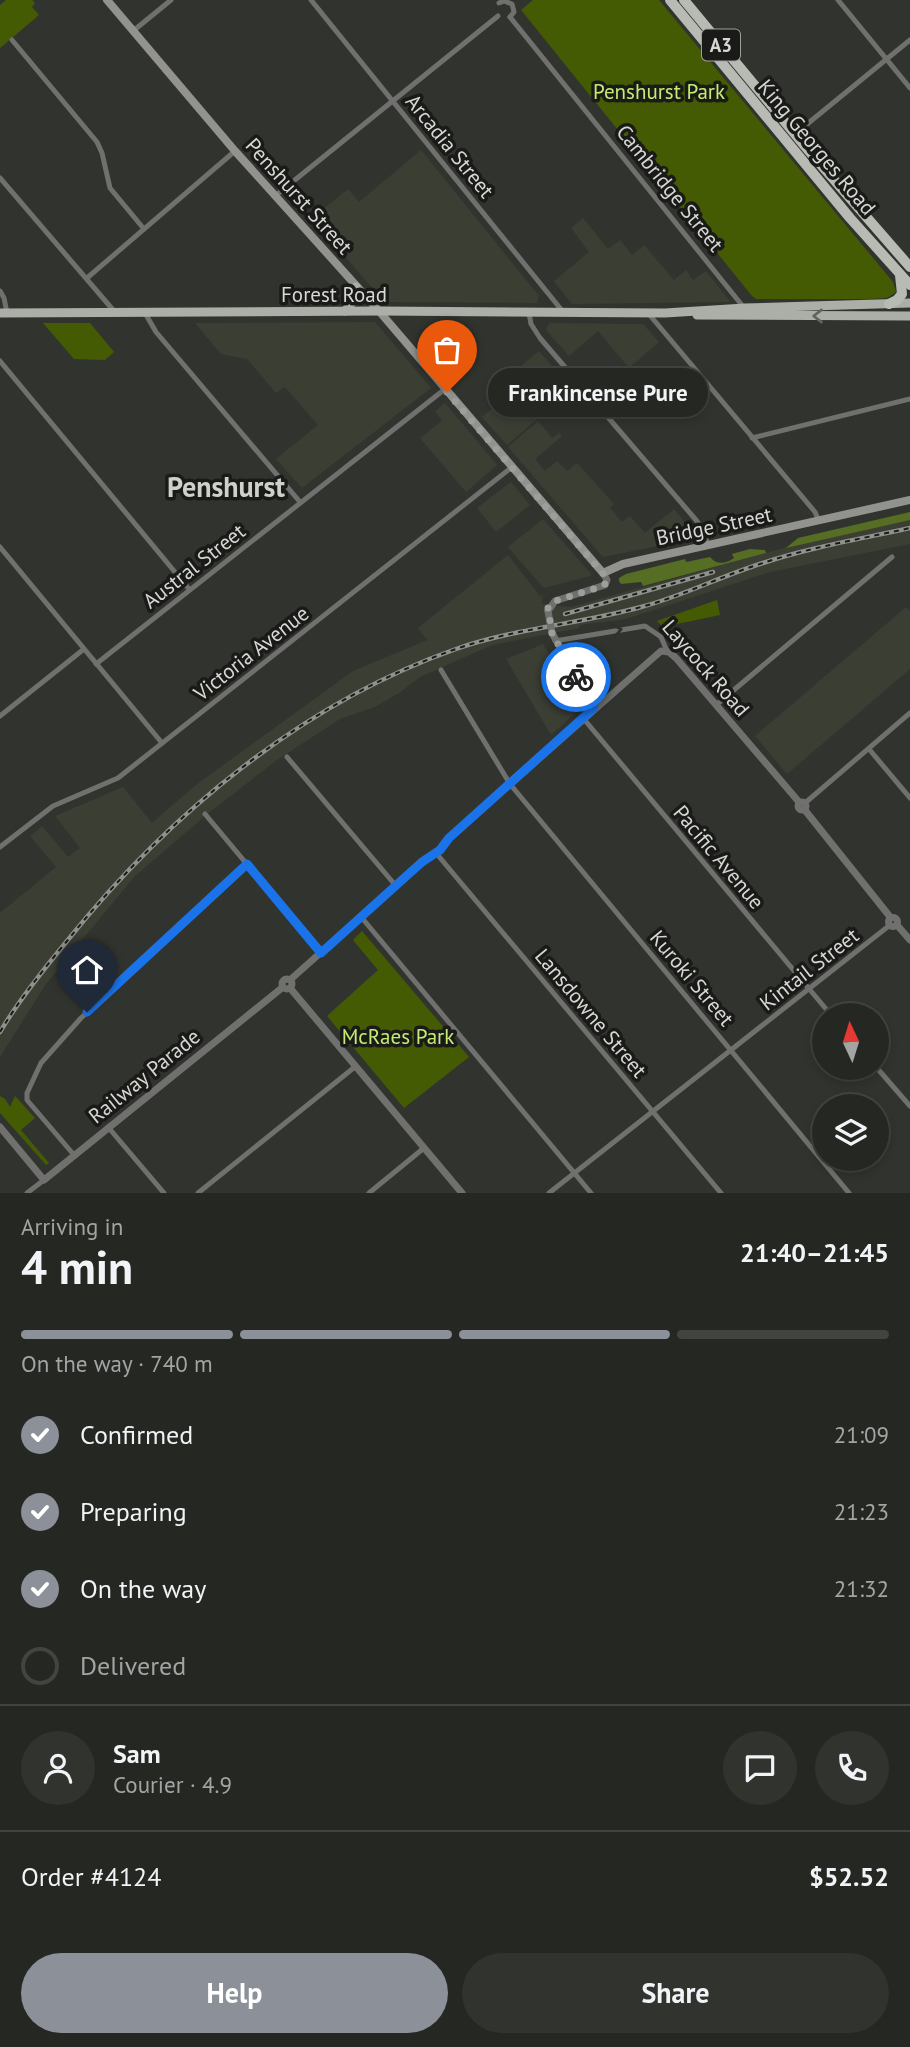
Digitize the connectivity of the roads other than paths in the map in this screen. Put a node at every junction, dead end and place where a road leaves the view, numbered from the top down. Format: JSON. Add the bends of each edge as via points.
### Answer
{"nodes":[{"id":1,"x":107,"y":0,"type":"edge"},
{"id":2,"x":171,"y":0,"type":"edge"},
{"id":3,"x":311,"y":0,"type":"edge"},
{"id":4,"x":670,"y":0,"type":"edge"},
{"id":5,"x":684,"y":0,"type":"edge"},
{"id":6,"x":838,"y":0,"type":"edge"},
{"id":7,"x":498,"y":1,"type":"edge"},
{"id":8,"x":514,"y":2,"type":"edge"},
{"id":9,"x":498,"y":16,"type":"junction"},
{"id":10,"x":510,"y":17,"type":"junction"},
{"id":11,"x":133,"y":31,"type":"junction"},
{"id":12,"x":12,"y":40,"type":"dead end"},
{"id":13,"x":910,"y":40,"type":"edge"},
{"id":14,"x":886,"y":59,"type":"junction"},
{"id":15,"x":910,"y":88,"type":"edge"},
{"id":16,"x":393,"y":101,"type":"junction"},
{"id":17,"x":795,"y":134,"type":"junction"},
{"id":18,"x":235,"y":151,"type":"junction"},
{"id":19,"x":0,"y":178,"type":"edge"},
{"id":20,"x":275,"y":196,"type":"junction"},
{"id":21,"x":144,"y":229,"type":"junction"},
{"id":22,"x":910,"y":267,"type":"edge"},
{"id":23,"x":900,"y":275,"type":"junction"},
{"id":24,"x":86,"y":278,"type":"junction"},
{"id":25,"x":910,"y":285,"type":"edge"},
{"id":26,"x":356,"y":287,"type":"junction"},
{"id":27,"x":0,"y":291,"type":"edge"},
{"id":28,"x":910,"y":303,"type":"edge"},
{"id":29,"x":889,"y":304,"type":"junction"},
{"id":30,"x":379,"y":311,"type":"junction"},
{"id":31,"x":345,"y":312,"type":"junction"},
{"id":32,"x":746,"y":312,"type":"junction"},
{"id":33,"x":4,"y":313,"type":"edge"},
{"id":34,"x":115,"y":313,"type":"junction"},
{"id":35,"x":145,"y":313,"type":"junction"},
{"id":36,"x":529,"y":313,"type":"junction"},
{"id":37,"x":565,"y":313,"type":"junction"},
{"id":38,"x":648,"y":313,"type":"junction"},
{"id":39,"x":910,"y":318,"type":"edge"},
{"id":40,"x":0,"y":361,"type":"edge"},
{"id":41,"x":445,"y":389,"type":"junction"},
{"id":42,"x":910,"y":399,"type":"edge"},
{"id":43,"x":752,"y":438,"type":"junction"},
{"id":44,"x":512,"y":467,"type":"junction"},
{"id":45,"x":910,"y":500,"type":"edge"},
{"id":46,"x":300,"y":502,"type":"junction"},
{"id":47,"x":819,"y":521,"type":"junction"},
{"id":48,"x":708,"y":546,"type":"junction"},
{"id":49,"x":0,"y":547,"type":"edge"},
{"id":50,"x":892,"y":557,"type":"dead end"},
{"id":51,"x":603,"y":573,"type":"junction"},
{"id":52,"x":189,"y":589,"type":"junction"},
{"id":53,"x":554,"y":637,"type":"junction"},
{"id":54,"x":84,"y":649,"type":"junction"},
{"id":55,"x":667,"y":651,"type":"junction"},
{"id":56,"x":96,"y":664,"type":"junction"},
{"id":57,"x":441,"y":670,"type":"dead end"},
{"id":58,"x":716,"y":705,"type":"junction"},
{"id":59,"x":594,"y":708,"type":"junction"},
{"id":60,"x":910,"y":713,"type":"edge"},
{"id":61,"x":0,"y":716,"type":"edge"},
{"id":62,"x":583,"y":718,"type":"junction"},
{"id":63,"x":162,"y":743,"type":"junction"},
{"id":64,"x":869,"y":749,"type":"junction"},
{"id":65,"x":287,"y":757,"type":"dead end"},
{"id":66,"x":510,"y":784,"type":"junction"},
{"id":67,"x":910,"y":798,"type":"edge"},
{"id":68,"x":803,"y":805,"type":"junction"},
{"id":69,"x":205,"y":814,"type":"dead end"},
{"id":70,"x":0,"y":847,"type":"edge"},
{"id":71,"x":436,"y":853,"type":"junction"},
{"id":72,"x":247,"y":864,"type":"junction"},
{"id":73,"x":396,"y":886,"type":"junction"},
{"id":74,"x":362,"y":918,"type":"junction"},
{"id":75,"x":893,"y":923,"type":"junction"},
{"id":76,"x":910,"y":940,"type":"edge"},
{"id":77,"x":321,"y":953,"type":"junction"},
{"id":78,"x":288,"y":985,"type":"junction"},
{"id":79,"x":809,"y":989,"type":"junction"},
{"id":80,"x":821,"y":1003,"type":"edge"},
{"id":81,"x":732,"y":1050,"type":"junction"},
{"id":82,"x":356,"y":1066,"type":"junction"},
{"id":83,"x":887,"y":1080,"type":"edge"},
{"id":84,"x":910,"y":1106,"type":"edge"},
{"id":85,"x":653,"y":1112,"type":"junction"},
{"id":86,"x":0,"y":1127,"type":"edge"},
{"id":87,"x":108,"y":1127,"type":"junction"},
{"id":88,"x":424,"y":1148,"type":"junction"},
{"id":89,"x":74,"y":1155,"type":"junction"},
{"id":90,"x":575,"y":1174,"type":"junction"},
{"id":91,"x":44,"y":1180,"type":"junction"},
{"id":92,"x":27,"y":1193,"type":"edge"},
{"id":93,"x":164,"y":1193,"type":"edge"},
{"id":94,"x":198,"y":1193,"type":"edge"},
{"id":95,"x":369,"y":1193,"type":"edge"},
{"id":96,"x":462,"y":1193,"type":"edge"},
{"id":97,"x":549,"y":1193,"type":"edge"},
{"id":98,"x":591,"y":1193,"type":"edge"},
{"id":99,"x":721,"y":1193,"type":"edge"},
{"id":100,"x":849,"y":1193,"type":"edge"}],
"edges":[{"from":1,"to":11,"type":"main road","name":"Penshurst Street"},
{"from":2,"to":11,"type":"street"},
{"from":3,"to":16,"type":"street","name":"Arcadia Street"},
{"from":4,"to":23,"type":"highway","name":"King Georges Road","number":"A3"},
{"from":5,"to":17,"type":"highway","name":"King Georges Road","number":"A3"},
{"from":6,"to":14,"type":"street"},
{"from":7,"to":8,"type":"street"},
{"from":7,"to":9,"type":"street"},
{"from":8,"to":10,"type":"street"},
{"from":9,"to":10,"type":"street"},
{"from":9,"to":16,"type":"street"},
{"from":10,"to":32,"type":"street","name":"Cambridge Street"},
{"from":11,"to":18,"type":"main road","name":"Penshurst Street"},
{"from":12,"to":21,"type":"street","via":[[99,145],[110,188]]},
{"from":13,"to":14,"type":"street"},
{"from":14,"to":15,"type":"street"},
{"from":14,"to":17,"type":"street"},
{"from":16,"to":20,"type":"street"},
{"from":16,"to":37,"type":"street","name":"Arcadia Street"},
{"from":17,"to":22,"type":"highway","name":"King Georges Road","number":"A3"},
{"from":18,"to":20,"type":"main road","name":"Penshurst Street"},
{"from":18,"to":21,"type":"street"},
{"from":19,"to":24,"type":"street"},
{"from":20,"to":26,"type":"main road","name":"Penshurst Street"},
{"from":21,"to":24,"type":"street"},
{"from":23,"to":25,"type":"highway","name":"King Georges Road","number":"A3"},
{"from":23,"to":29,"type":"highway","via":[[902,294]]},
{"from":24,"to":34,"type":"street"},
{"from":26,"to":30,"type":"main road","name":"Penshurst Street"},
{"from":26,"to":31,"type":"main road"},
{"from":27,"to":33,"type":"street"},
{"from":28,"to":29,"type":"main road","name":"Forest Road"},
{"from":29,"to":32,"type":"main road","name":"Forest Road"},
{"from":30,"to":31,"type":"main road","name":"Forest Road"},
{"from":30,"to":36,"type":"main road","name":"Forest Road"},
{"from":30,"to":41,"type":"main road","name":"Penshurst Street"},
{"from":31,"to":35,"type":"main road","name":"Forest Road"},
{"from":32,"to":38,"type":"main road","name":"Forest Road"},
{"from":39,"to":32,"type":"main road","name":"Forest Road","one_way":true},
{"from":33,"to":34,"type":"main road","name":"Forest Road"},
{"from":34,"to":35,"type":"main road","name":"Forest Road"},
{"from":35,"to":46,"type":"street","via":[[156,332]]},
{"from":36,"to":37,"type":"main road","name":"Forest Road"},
{"from":36,"to":48,"type":"street","via":[[540,338],[696,520]]},
{"from":37,"to":38,"type":"main road","name":"Forest Road"},
{"from":38,"to":43,"type":"street"},
{"from":40,"to":52,"type":"street"},
{"from":41,"to":44,"type":"main road","name":"Penshurst Street"},
{"from":41,"to":46,"type":"street","name":"Austral Street"},
{"from":42,"to":43,"type":"street"},
{"from":43,"to":47,"type":"street"},
{"from":44,"to":51,"type":"main road","name":"Penshurst Street"},
{"from":44,"to":63,"type":"street","name":"Victoria Avenue"},
{"from":45,"to":47,"type":"main road","name":"Bridge Street"},
{"from":46,"to":52,"type":"street","name":"Austral Street"},
{"from":47,"to":48,"type":"main road","name":"Bridge Street"},
{"from":48,"to":51,"type":"main road","name":"Bridge Street","via":[[623,564]]},
{"from":49,"to":54,"type":"street"},
{"from":50,"to":58,"type":"street"},
{"from":51,"to":53,"type":"street","name":"Bridge Street","bridge":true,"via":[[607,582],[603,586],[555,601],[548,611]]},
{"from":52,"to":56,"type":"street","name":"Austral Street"},
{"from":53,"to":55,"type":"street","name":"Laycock Road","one_way":true,"via":[[645,626],[661,637]]},
{"from":53,"to":59,"type":"street"},
{"from":54,"to":56,"type":"street"},
{"from":54,"to":61,"type":"street"},
{"from":55,"to":58,"type":"street","name":"Laycock Road"},
{"from":55,"to":59,"type":"street","name":"Railway Parade","via":[[656,654]]},
{"from":56,"to":63,"type":"street"},
{"from":57,"to":66,"type":"street","name":"Kuroki Street"},
{"from":58,"to":68,"type":"street","name":"Laycock Road"},
{"from":59,"to":62,"type":"street","name":"Railway Parade"},
{"from":60,"to":64,"type":"street"},
{"from":62,"to":66,"type":"street","name":"Railway Parade"},
{"from":62,"to":79,"type":"street","name":"Pacific Avenue"},
{"from":63,"to":70,"type":"street","name":"Victoria Avenue","via":[[118,778],[53,806]]},
{"from":64,"to":67,"type":"street"},
{"from":64,"to":68,"type":"street"},
{"from":65,"to":73,"type":"street"},
{"from":66,"to":71,"type":"street","name":"Railway Parade"},
{"from":66,"to":81,"type":"street","name":"Kuroki Street"},
{"from":68,"to":75,"type":"street","name":"Laycock Road"},
{"from":69,"to":72,"type":"street"},
{"from":71,"to":73,"type":"street","name":"Railway Parade"},
{"from":71,"to":85,"type":"street","name":"Lansdowne Street"},
{"from":72,"to":77,"type":"street"},
{"from":72,"to":89,"type":"street","via":[[83,1015],[39,1066],[27,1100]]},
{"from":73,"to":74,"type":"street","name":"Railway Parade"},
{"from":74,"to":77,"type":"street","name":"Railway Parade"},
{"from":74,"to":90,"type":"street"},
{"from":75,"to":76,"type":"street","name":"Laycock Road"},
{"from":75,"to":79,"type":"street","name":"Kintail Street"},
{"from":77,"to":78,"type":"street","name":"Railway Parade"},
{"from":78,"to":82,"type":"street"},
{"from":78,"to":87,"type":"street","name":"Railway Parade"},
{"from":79,"to":80,"type":"street","name":"Pacific Avenue"},
{"from":79,"to":81,"type":"street","name":"Kintail Street"},
{"from":81,"to":85,"type":"street","name":"Kintail Street"},
{"from":81,"to":100,"type":"street","name":"Kuroki Street"},
{"from":82,"to":88,"type":"street"},
{"from":82,"to":94,"type":"street"},
{"from":83,"to":84,"type":"street"},
{"from":85,"to":90,"type":"street","name":"Kintail Street"},
{"from":85,"to":99,"type":"street","name":"Lansdowne Street"},
{"from":86,"to":91,"type":"street"},
{"from":87,"to":89,"type":"street","name":"Railway Parade"},
{"from":87,"to":93,"type":"street"},
{"from":88,"to":95,"type":"street"},
{"from":88,"to":96,"type":"street"},
{"from":89,"to":91,"type":"street","name":"Railway Parade"},
{"from":90,"to":97,"type":"street","name":"Kintail Street"},
{"from":90,"to":98,"type":"street"},
{"from":91,"to":92,"type":"street","name":"Railway Parade"}]}
